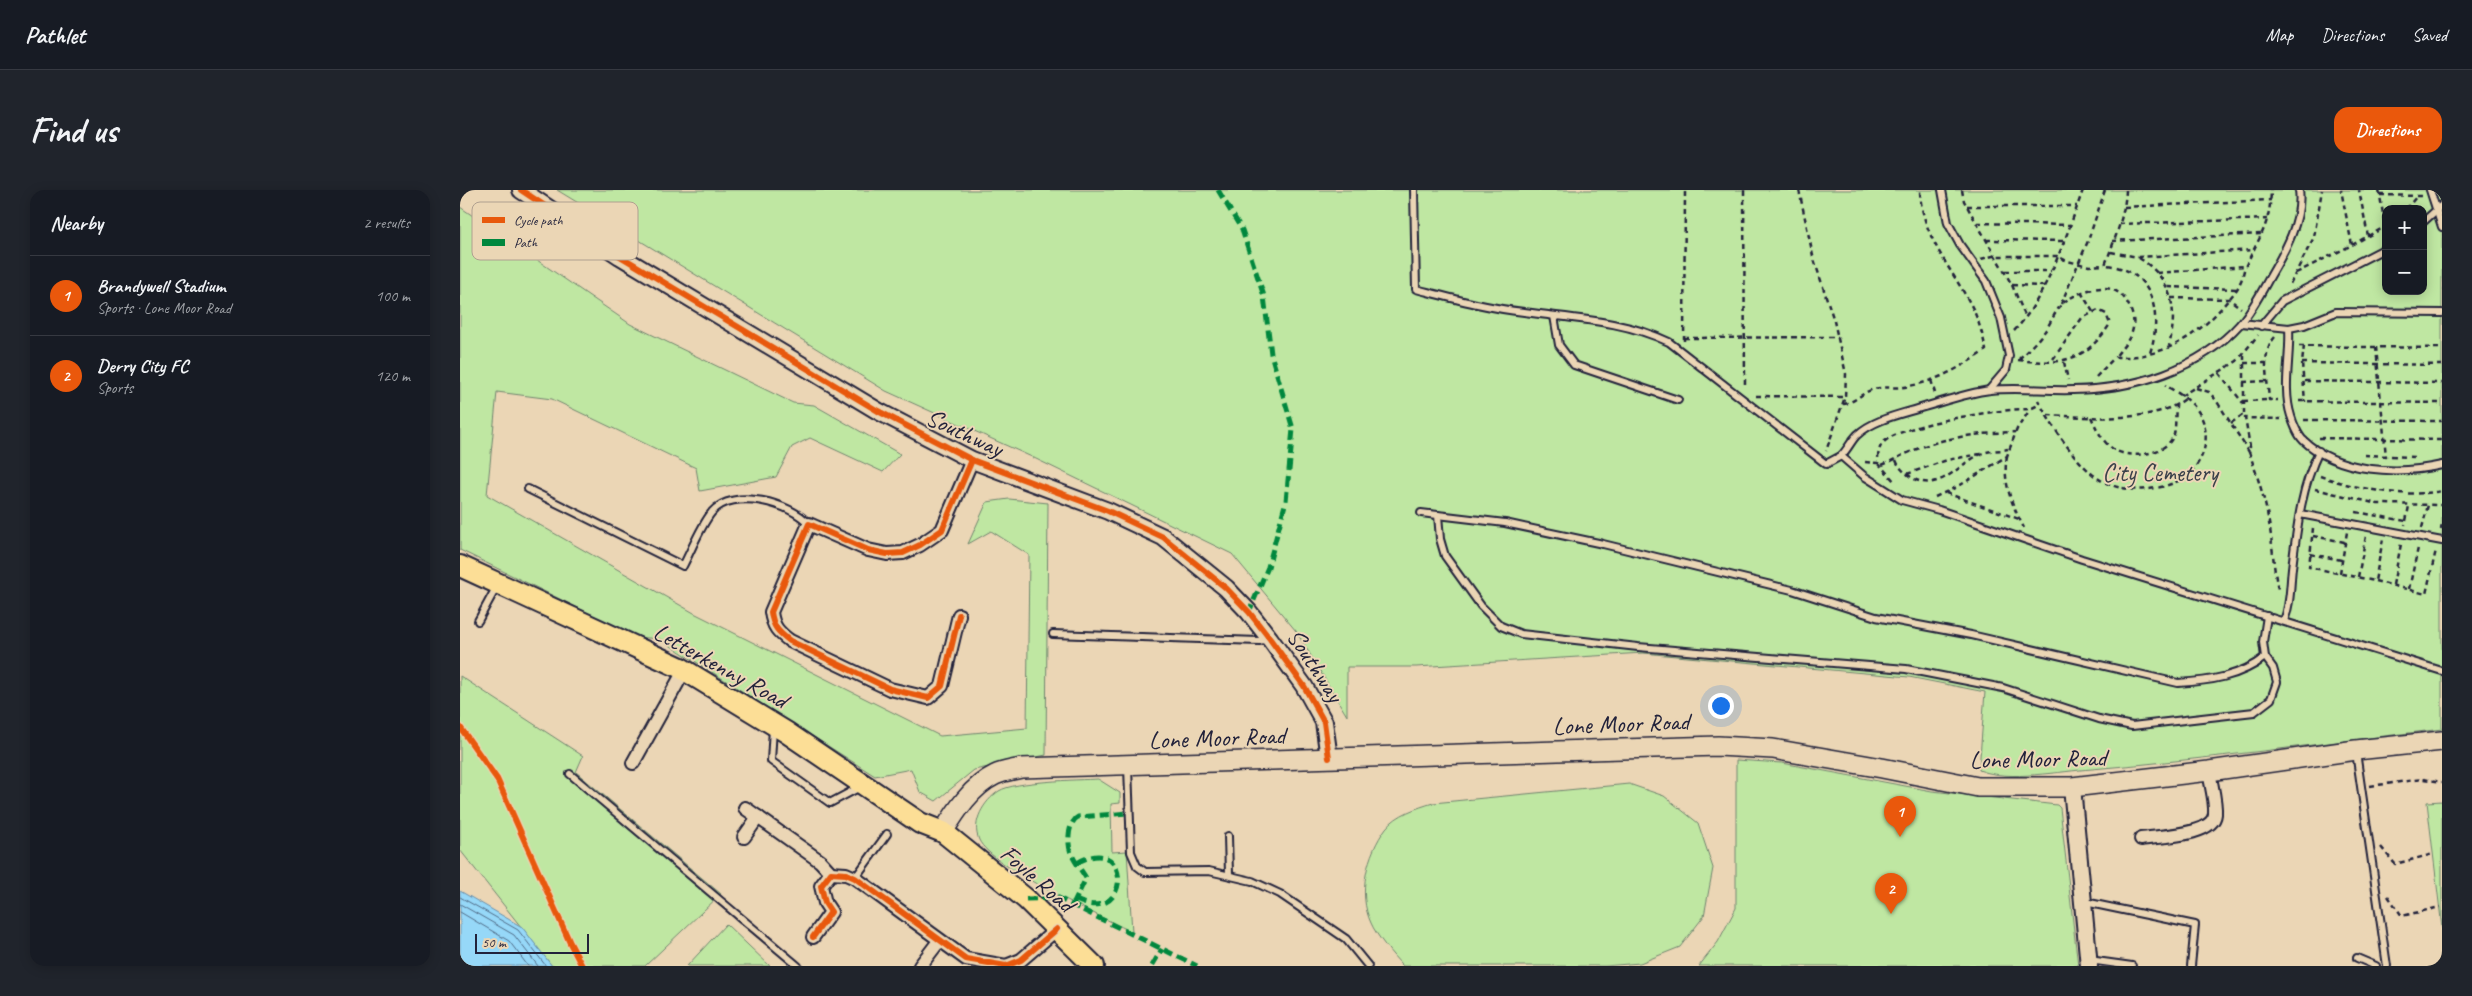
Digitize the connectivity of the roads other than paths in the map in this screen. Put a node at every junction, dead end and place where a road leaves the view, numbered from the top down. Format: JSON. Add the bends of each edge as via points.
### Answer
{"nodes":[{"id":1,"x":521,"y":190,"type":"edge"},
{"id":2,"x":1414,"y":190,"type":"edge"},
{"id":3,"x":1942,"y":190,"type":"edge"},
{"id":4,"x":2299,"y":190,"type":"edge"},
{"id":5,"x":2431,"y":193,"type":"edge"},
{"id":6,"x":538,"y":202,"type":"edge"},
{"id":7,"x":2442,"y":205,"type":"edge"},
{"id":8,"x":2437,"y":211,"type":"junction"},
{"id":9,"x":2427,"y":219,"type":"edge"},
{"id":10,"x":2442,"y":227,"type":"edge"},
{"id":11,"x":2382,"y":250,"type":"edge"},
{"id":12,"x":628,"y":260,"type":"edge"},
{"id":13,"x":2442,"y":313,"type":"edge"},
{"id":14,"x":1554,"y":316,"type":"junction"},
{"id":15,"x":2241,"y":323,"type":"junction"},
{"id":16,"x":2263,"y":327,"type":"junction"},
{"id":17,"x":2289,"y":328,"type":"junction"},
{"id":18,"x":1989,"y":390,"type":"junction"},
{"id":19,"x":1678,"y":400,"type":"dead end"},
{"id":20,"x":2319,"y":451,"type":"junction"},
{"id":21,"x":1842,"y":456,"type":"junction"},
{"id":22,"x":972,"y":460,"type":"junction"},
{"id":23,"x":2442,"y":465,"type":"edge"},
{"id":24,"x":528,"y":489,"type":"dead end"},
{"id":25,"x":1421,"y":513,"type":"dead end"},
{"id":26,"x":2300,"y":514,"type":"junction"},
{"id":27,"x":1438,"y":515,"type":"junction"},
{"id":28,"x":809,"y":524,"type":"junction"},
{"id":29,"x":2440,"y":541,"type":"edge"},
{"id":30,"x":460,"y":566,"type":"edge"},
{"id":31,"x":498,"y":585,"type":"junction"},
{"id":32,"x":959,"y":614,"type":"dead end"},
{"id":33,"x":2267,"y":616,"type":"junction"},
{"id":34,"x":478,"y":621,"type":"dead end"},
{"id":35,"x":2284,"y":621,"type":"junction"},
{"id":36,"x":1053,"y":634,"type":"dead end"},
{"id":37,"x":1270,"y":639,"type":"junction"},
{"id":38,"x":2265,"y":657,"type":"junction"},
{"id":39,"x":684,"y":671,"type":"junction"},
{"id":40,"x":2442,"y":671,"type":"edge"},
{"id":41,"x":774,"y":725,"type":"junction"},
{"id":42,"x":2442,"y":741,"type":"edge"},
{"id":43,"x":2356,"y":750,"type":"junction"},
{"id":44,"x":1329,"y":758,"type":"junction"},
{"id":45,"x":633,"y":763,"type":"dead end"},
{"id":46,"x":1128,"y":764,"type":"junction"},
{"id":47,"x":2209,"y":771,"type":"junction"},
{"id":48,"x":570,"y":774,"type":"dead end"},
{"id":49,"x":864,"y":785,"type":"junction"},
{"id":50,"x":2072,"y":787,"type":"junction"},
{"id":51,"x":746,"y":808,"type":"dead end"},
{"id":52,"x":758,"y":818,"type":"junction"},
{"id":53,"x":943,"y":832,"type":"junction"},
{"id":54,"x":887,"y":834,"type":"dead end"},
{"id":55,"x":1228,"y":836,"type":"dead end"},
{"id":56,"x":744,"y":838,"type":"dead end"},
{"id":57,"x":2141,"y":839,"type":"dead end"},
{"id":58,"x":830,"y":873,"type":"junction"},
{"id":59,"x":1229,"y":874,"type":"junction"},
{"id":60,"x":855,"y":878,"type":"junction"},
{"id":61,"x":2082,"y":902,"type":"junction"},
{"id":62,"x":1057,"y":929,"type":"junction"},
{"id":63,"x":813,"y":937,"type":"dead end"},
{"id":64,"x":939,"y":940,"type":"junction"},
{"id":65,"x":2357,"y":958,"type":"dead end"},
{"id":66,"x":2088,"y":963,"type":"edge"},
{"id":67,"x":798,"y":966,"type":"edge"},
{"id":68,"x":920,"y":966,"type":"edge"},
{"id":69,"x":1094,"y":966,"type":"edge"},
{"id":70,"x":1368,"y":966,"type":"edge"},
{"id":71,"x":2132,"y":966,"type":"edge"},
{"id":72,"x":2191,"y":966,"type":"edge"},
{"id":73,"x":2376,"y":966,"type":"edge"},
{"id":74,"x":2387,"y":966,"type":"edge"}],
"edges":[{"from":1,"to":6,"type":"street","name":"Southway"},
{"from":2,"to":14,"type":"lane","via":[[1416,289],[1486,307]]},
{"from":3,"to":18,"type":"lane","via":[[1948,223],[1986,281],[2005,337],[2009,356],[2006,370]]},
{"from":4,"to":15,"type":"lane","via":[[2299,208],[2291,236]]},
{"from":5,"to":8,"type":"lane"},
{"from":7,"to":8,"type":"lane"},
{"from":8,"to":9,"type":"lane"},
{"from":8,"to":10,"type":"lane"},
{"from":11,"to":16,"type":"lane","via":[[2282,301]]},
{"from":12,"to":22,"type":"street","name":"Southway","via":[[878,411]]},
{"from":13,"to":17,"type":"lane","via":[[2336,312]]},
{"from":14,"to":19,"type":"lane","via":[[1559,345],[1574,365]]},
{"from":14,"to":21,"type":"lane","via":[[1604,321],[1645,330],[1669,342],[1826,464]]},
{"from":15,"to":16,"type":"lane"},
{"from":15,"to":18,"type":"lane","via":[[2195,359],[2155,379],[2108,389]]},
{"from":16,"to":17,"type":"lane"},
{"from":17,"to":20,"type":"lane","via":[[2287,388],[2293,419],[2301,439]]},
{"from":18,"to":21,"type":"lane","via":[[1893,416],[1869,426],[1857,435]]},
{"from":20,"to":23,"type":"lane","via":[[2372,469],[2402,471]]},
{"from":20,"to":26,"type":"lane","via":[[2305,484]]},
{"from":21,"to":33,"type":"lane","via":[[1864,476],[1902,500]]},
{"from":22,"to":28,"type":"street","via":[[942,530],[903,553],[868,550]]},
{"from":22,"to":37,"type":"street","name":"Southway","via":[[1108,511],[1163,537],[1226,588]]},
{"from":24,"to":28,"type":"lane","via":[[683,566],[712,512],[726,501],[772,502],[801,515]]},
{"from":25,"to":27,"type":"lane"},
{"from":26,"to":29,"type":"lane"},
{"from":26,"to":35,"type":"lane","via":[[2292,591]]},
{"from":27,"to":38,"type":"lane","via":[[1505,523],[1603,544],[1792,590],[1876,616],[2178,683],[2212,681]]},
{"from":27,"to":38,"type":"lane","via":[[1445,556],[1481,606],[1501,626],[1520,634],[1906,669],[2002,688],[2099,719],[2132,726],[2254,712],[2271,699],[2276,682],[2273,668]]},
{"from":28,"to":32,"type":"street","via":[[771,612],[777,632],[790,641],[890,689],[928,698],[942,686]]},
{"from":30,"to":31,"type":"main road","name":"Letterkenny Road"},
{"from":31,"to":34,"type":"lane"},
{"from":31,"to":39,"type":"main road","name":"Letterkenny Road"},
{"from":33,"to":35,"type":"lane"},
{"from":33,"to":38,"type":"lane","via":[[2263,642]]},
{"from":35,"to":40,"type":"lane"},
{"from":36,"to":37,"type":"lane","via":[[1258,642]]},
{"from":37,"to":44,"type":"street","name":"Southway","via":[[1304,686],[1324,722]]},
{"from":39,"to":41,"type":"main road","name":"Letterkenny Road"},
{"from":39,"to":45,"type":"street"},
{"from":41,"to":49,"type":"main road","name":"Letterkenny Road"},
{"from":41,"to":49,"type":"lane","via":[[772,761],[830,803]]},
{"from":42,"to":43,"type":"main road","name":"Lone Moor Road"},
{"from":43,"to":47,"type":"main road","name":"Lone Moor Road"},
{"from":43,"to":74,"type":"lane"},
{"from":44,"to":46,"type":"main road","name":"Lone Moor Road"},
{"from":44,"to":50,"type":"main road","name":"Lone Moor Road","via":[[1718,746],[1773,749],[1978,787]]},
{"from":46,"to":53,"type":"main road","name":"Lone Moor Road","via":[[1021,768],[996,774],[972,792]]},
{"from":46,"to":59,"type":"lane","via":[[1130,852],[1137,866],[1149,872],[1210,871]]},
{"from":47,"to":50,"type":"main road","name":"Lone Moor Road"},
{"from":47,"to":57,"type":"street","via":[[2215,815],[2211,824],[2200,830]]},
{"from":48,"to":67,"type":"lane"},
{"from":49,"to":53,"type":"main road","name":"Letterkenny Road","via":[[920,823]]},
{"from":50,"to":61,"type":"street"},
{"from":51,"to":52,"type":"street"},
{"from":52,"to":56,"type":"street"},
{"from":52,"to":58,"type":"street","via":[[820,861]]},
{"from":53,"to":62,"type":"main road","name":"Foyle Road","via":[[1026,899]]},
{"from":54,"to":60,"type":"lane"},
{"from":55,"to":59,"type":"lane"},
{"from":58,"to":60,"type":"street"},
{"from":58,"to":63,"type":"street","via":[[821,886],[831,912]]},
{"from":59,"to":70,"type":"lane","via":[[1280,894],[1346,940]]},
{"from":60,"to":64,"type":"street"},
{"from":61,"to":66,"type":"street"},
{"from":61,"to":72,"type":"lane","via":[[2195,925]]},
{"from":62,"to":64,"type":"street","via":[[1021,960],[1006,966],[966,959]]},
{"from":62,"to":69,"type":"main road","name":"Foyle Road"},
{"from":64,"to":68,"type":"street"},
{"from":65,"to":73,"type":"lane"},
{"from":66,"to":71,"type":"lane"}]}
